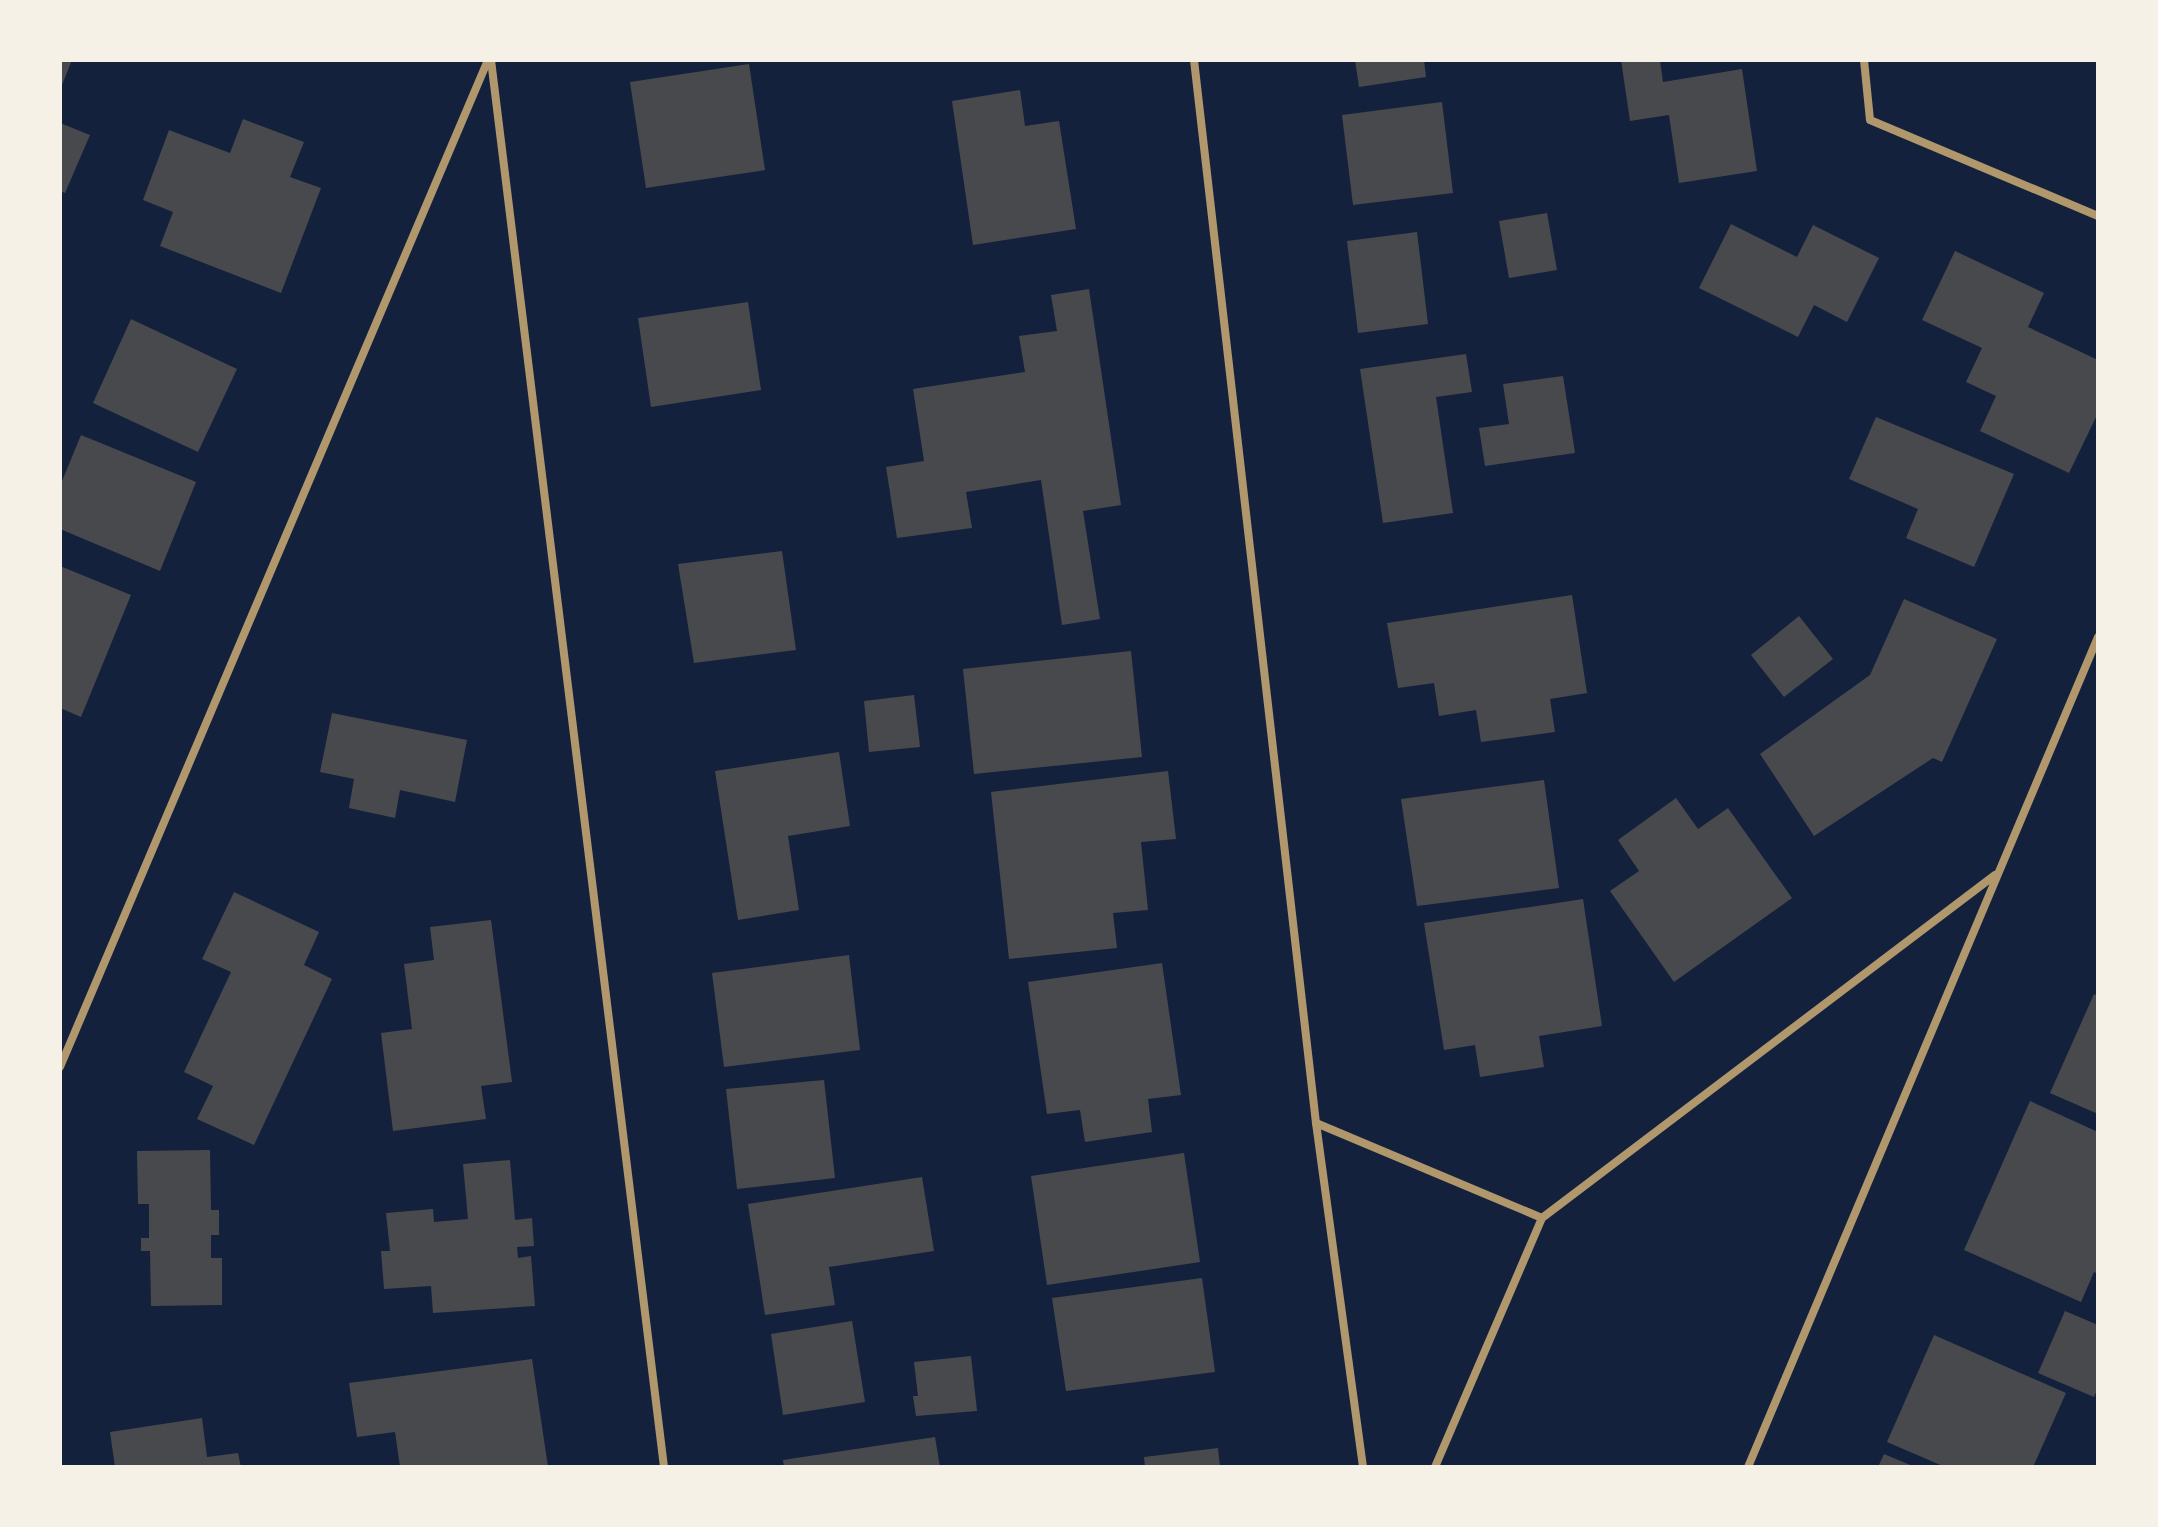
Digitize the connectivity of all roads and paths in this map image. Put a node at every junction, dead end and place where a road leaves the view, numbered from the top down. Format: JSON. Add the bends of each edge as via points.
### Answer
{"nodes":[{"id":1,"x":490,"y":60,"type":"edge"},
{"id":2,"x":1194,"y":60,"type":"edge"},
{"id":3,"x":1864,"y":60,"type":"edge"},
{"id":4,"x":2098,"y":216,"type":"edge"},
{"id":5,"x":2098,"y":637,"type":"edge"},
{"id":6,"x":1997,"y":873,"type":"junction"},
{"id":7,"x":60,"y":1067,"type":"edge"},
{"id":8,"x":1316,"y":1123,"type":"junction"},
{"id":9,"x":1542,"y":1218,"type":"junction"},
{"id":10,"x":664,"y":1467,"type":"edge"},
{"id":11,"x":1363,"y":1467,"type":"edge"},
{"id":12,"x":1435,"y":1467,"type":"edge"},
{"id":13,"x":1748,"y":1467,"type":"edge"}],
"edges":[{"from":1,"to":7,"type":"street"},
{"from":1,"to":10,"type":"street"},
{"from":2,"to":8,"type":"street"},
{"from":3,"to":4,"type":"street","via":[[1870,120]]},
{"from":5,"to":6,"type":"street"},
{"from":6,"to":9,"type":"street"},
{"from":6,"to":13,"type":"street"},
{"from":8,"to":9,"type":"street"},
{"from":8,"to":11,"type":"street"},
{"from":9,"to":12,"type":"street"}]}
